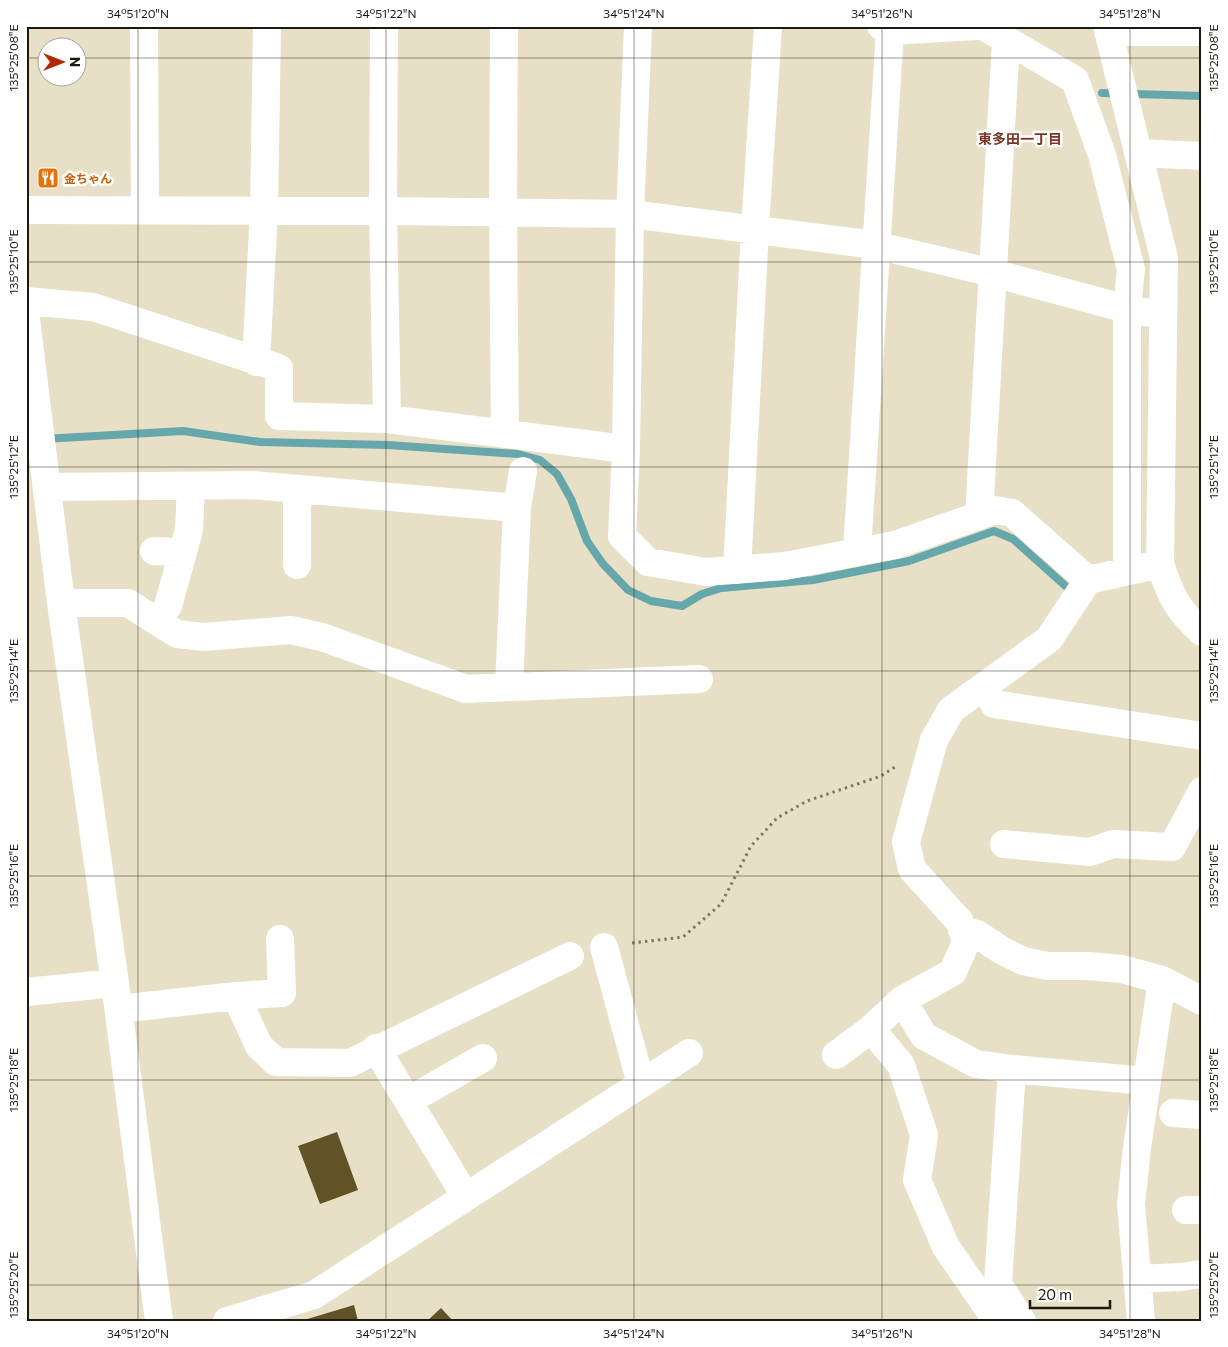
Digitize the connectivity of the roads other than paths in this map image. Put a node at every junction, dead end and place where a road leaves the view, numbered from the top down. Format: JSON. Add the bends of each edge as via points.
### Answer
{"nodes":[{"id":1,"x":144,"y":26,"type":"edge"},
{"id":2,"x":267,"y":26,"type":"edge"},
{"id":3,"x":384,"y":26,"type":"edge"},
{"id":4,"x":504,"y":26,"type":"edge"},
{"id":5,"x":638,"y":26,"type":"edge"},
{"id":6,"x":768,"y":26,"type":"edge"},
{"id":7,"x":977,"y":26,"type":"edge"},
{"id":8,"x":982,"y":26,"type":"edge"},
{"id":9,"x":885,"y":29,"type":"edge"},
{"id":10,"x":1108,"y":29,"type":"edge"},
{"id":11,"x":1202,"y":32,"type":"edge"},
{"id":12,"x":1006,"y":41,"type":"junction"},
{"id":13,"x":1138,"y":153,"type":"junction"},
{"id":14,"x":1202,"y":156,"type":"edge"},
{"id":15,"x":26,"y":210,"type":"edge"},
{"id":16,"x":145,"y":210,"type":"junction"},
{"id":17,"x":264,"y":211,"type":"junction"},
{"id":18,"x":383,"y":211,"type":"junction"},
{"id":19,"x":503,"y":212,"type":"junction"},
{"id":20,"x":630,"y":214,"type":"junction"},
{"id":21,"x":755,"y":230,"type":"junction"},
{"id":22,"x":875,"y":245,"type":"junction"},
{"id":23,"x":993,"y":273,"type":"junction"},
{"id":24,"x":26,"y":300,"type":"edge"},
{"id":25,"x":1127,"y":309,"type":"junction"},
{"id":26,"x":1163,"y":315,"type":"junction"},
{"id":27,"x":26,"y":319,"type":"edge"},
{"id":28,"x":256,"y":362,"type":"junction"},
{"id":29,"x":387,"y":419,"type":"junction"},
{"id":30,"x":504,"y":434,"type":"junction"},
{"id":31,"x":626,"y":449,"type":"junction"},
{"id":32,"x":523,"y":471,"type":"dead end"},
{"id":33,"x":191,"y":486,"type":"junction"},
{"id":34,"x":47,"y":487,"type":"junction"},
{"id":35,"x":297,"y":490,"type":"junction"},
{"id":36,"x":517,"y":508,"type":"junction"},
{"id":37,"x":979,"y":516,"type":"junction"},
{"id":38,"x":154,"y":551,"type":"dead end"},
{"id":39,"x":856,"y":551,"type":"junction"},
{"id":40,"x":183,"y":552,"type":"junction"},
{"id":41,"x":1160,"y":564,"type":"junction"},
{"id":42,"x":297,"y":565,"type":"dead end"},
{"id":43,"x":737,"y":570,"type":"junction"},
{"id":44,"x":1127,"y":571,"type":"junction"},
{"id":45,"x":1088,"y":580,"type":"junction"},
{"id":46,"x":61,"y":603,"type":"junction"},
{"id":47,"x":168,"y":606,"type":"dead end"},
{"id":48,"x":1202,"y":632,"type":"edge"},
{"id":49,"x":699,"y":679,"type":"dead end"},
{"id":50,"x":510,"y":687,"type":"junction"},
{"id":51,"x":994,"y":704,"type":"dead end"},
{"id":52,"x":1202,"y":736,"type":"edge"},
{"id":53,"x":1202,"y":791,"type":"edge"},
{"id":54,"x":1004,"y":844,"type":"dead end"},
{"id":55,"x":962,"y":930,"type":"junction"},
{"id":56,"x":280,"y":940,"type":"dead end"},
{"id":57,"x":604,"y":947,"type":"road end"},
{"id":58,"x":570,"y":956,"type":"dead end"},
{"id":59,"x":1162,"y":980,"type":"junction"},
{"id":60,"x":115,"y":983,"type":"junction"},
{"id":61,"x":236,"y":996,"type":"junction"},
{"id":62,"x":28,"y":997,"type":"edge"},
{"id":63,"x":902,"y":1000,"type":"junction"},
{"id":64,"x":1202,"y":1001,"type":"edge"},
{"id":65,"x":119,"y":1009,"type":"junction"},
{"id":66,"x":871,"y":1029,"type":"junction"},
{"id":67,"x":376,"y":1048,"type":"junction"},
{"id":68,"x":690,"y":1052,"type":"dead end"},
{"id":69,"x":836,"y":1055,"type":"dead end"},
{"id":70,"x":483,"y":1058,"type":"dead end"},
{"id":71,"x":1012,"y":1069,"type":"junction"},
{"id":72,"x":1147,"y":1080,"type":"junction"},
{"id":73,"x":641,"y":1084,"type":"junction"},
{"id":74,"x":408,"y":1101,"type":"junction"},
{"id":75,"x":1173,"y":1113,"type":"dead end"},
{"id":76,"x":1202,"y":1115,"type":"edge"},
{"id":77,"x":466,"y":1197,"type":"junction"},
{"id":78,"x":1202,"y":1274,"type":"edge"},
{"id":79,"x":1137,"y":1279,"type":"junction"},
{"id":80,"x":159,"y":1321,"type":"edge"},
{"id":81,"x":228,"y":1321,"type":"edge"},
{"id":82,"x":997,"y":1321,"type":"edge"},
{"id":83,"x":1022,"y":1321,"type":"edge"},
{"id":84,"x":1141,"y":1321,"type":"edge"}],
"edges":[{"from":1,"to":16,"type":"street"},
{"from":2,"to":17,"type":"street"},
{"from":3,"to":18,"type":"street"},
{"from":4,"to":19,"type":"street"},
{"from":5,"to":20,"type":"street"},
{"from":6,"to":21,"type":"street"},
{"from":7,"to":9,"type":"street"},
{"from":8,"to":12,"type":"street"},
{"from":9,"to":22,"type":"street"},
{"from":10,"to":11,"type":"street"},
{"from":10,"to":13,"type":"street"},
{"from":12,"to":23,"type":"street"},
{"from":12,"to":25,"type":"street","via":[[1075,80],[1102,155],[1131,269]]},
{"from":13,"to":14,"type":"street"},
{"from":13,"to":26,"type":"street","via":[[1164,258]]},
{"from":15,"to":16,"type":"street"},
{"from":16,"to":17,"type":"street"},
{"from":17,"to":18,"type":"street"},
{"from":17,"to":28,"type":"street"},
{"from":18,"to":19,"type":"street"},
{"from":18,"to":29,"type":"street"},
{"from":19,"to":20,"type":"street"},
{"from":19,"to":30,"type":"street"},
{"from":20,"to":21,"type":"street"},
{"from":20,"to":31,"type":"street"},
{"from":21,"to":22,"type":"street"},
{"from":21,"to":43,"type":"street"},
{"from":22,"to":23,"type":"street"},
{"from":22,"to":39,"type":"street"},
{"from":23,"to":25,"type":"street"},
{"from":23,"to":37,"type":"street"},
{"from":24,"to":28,"type":"street","via":[[93,307]]},
{"from":25,"to":26,"type":"street"},
{"from":25,"to":44,"type":"street"},
{"from":26,"to":41,"type":"street"},
{"from":27,"to":34,"type":"street"},
{"from":28,"to":29,"type":"street","via":[[279,368],[279,416]]},
{"from":29,"to":30,"type":"street"},
{"from":30,"to":31,"type":"street"},
{"from":31,"to":43,"type":"street","via":[[622,536],[648,562],[706,572]]},
{"from":32,"to":36,"type":"street"},
{"from":33,"to":34,"type":"street"},
{"from":33,"to":35,"type":"street"},
{"from":33,"to":40,"type":"street","via":[[189,530]]},
{"from":34,"to":46,"type":"street"},
{"from":35,"to":36,"type":"street"},
{"from":35,"to":42,"type":"street"},
{"from":36,"to":50,"type":"street"},
{"from":37,"to":39,"type":"street","via":[[894,545]]},
{"from":37,"to":45,"type":"street","via":[[995,510],[1012,513]]},
{"from":38,"to":40,"type":"street"},
{"from":39,"to":43,"type":"street","via":[[785,566]]},
{"from":40,"to":47,"type":"street"},
{"from":41,"to":44,"type":"street"},
{"from":41,"to":48,"type":"street","via":[[1169,592],[1188,620]]},
{"from":44,"to":45,"type":"street"},
{"from":45,"to":55,"type":"street","via":[[1049,639],[951,710],[934,740],[906,842],[912,869],[960,922]]},
{"from":46,"to":50,"type":"street","via":[[128,603],[177,634],[204,637],[291,630],[322,637],[466,689]]},
{"from":46,"to":60,"type":"street"},
{"from":49,"to":50,"type":"street"},
{"from":51,"to":52,"type":"street"},
{"from":53,"to":54,"type":"street","via":[[1172,848],[1113,844],[1090,852]]},
{"from":55,"to":59,"type":"street","via":[[977,934],[1023,961],[1048,966],[1122,969]]},
{"from":55,"to":63,"type":"street","via":[[966,942],[953,972]]},
{"from":56,"to":61,"type":"street","via":[[282,993]]},
{"from":57,"to":73,"type":"street"},
{"from":58,"to":67,"type":"street"},
{"from":59,"to":64,"type":"street"},
{"from":59,"to":72,"type":"street"},
{"from":60,"to":62,"type":"street"},
{"from":60,"to":65,"type":"street"},
{"from":61,"to":65,"type":"street"},
{"from":61,"to":67,"type":"street","via":[[259,1046],[276,1062],[350,1063]]},
{"from":63,"to":66,"type":"street"},
{"from":63,"to":71,"type":"street","via":[[924,1036],[976,1064]]},
{"from":65,"to":80,"type":"street"},
{"from":66,"to":69,"type":"street"},
{"from":66,"to":82,"type":"street","via":[[901,1065],[924,1135],[917,1180],[946,1247]]},
{"from":67,"to":74,"type":"street"},
{"from":68,"to":73,"type":"street"},
{"from":70,"to":74,"type":"street"},
{"from":71,"to":72,"type":"street"},
{"from":71,"to":83,"type":"street","via":[[998,1284]]},
{"from":72,"to":79,"type":"street","via":[[1131,1204]]},
{"from":73,"to":77,"type":"street"},
{"from":74,"to":77,"type":"street"},
{"from":75,"to":76,"type":"street"},
{"from":77,"to":81,"type":"street","via":[[314,1295]]},
{"from":78,"to":79,"type":"street"},
{"from":79,"to":84,"type":"street"}]}
